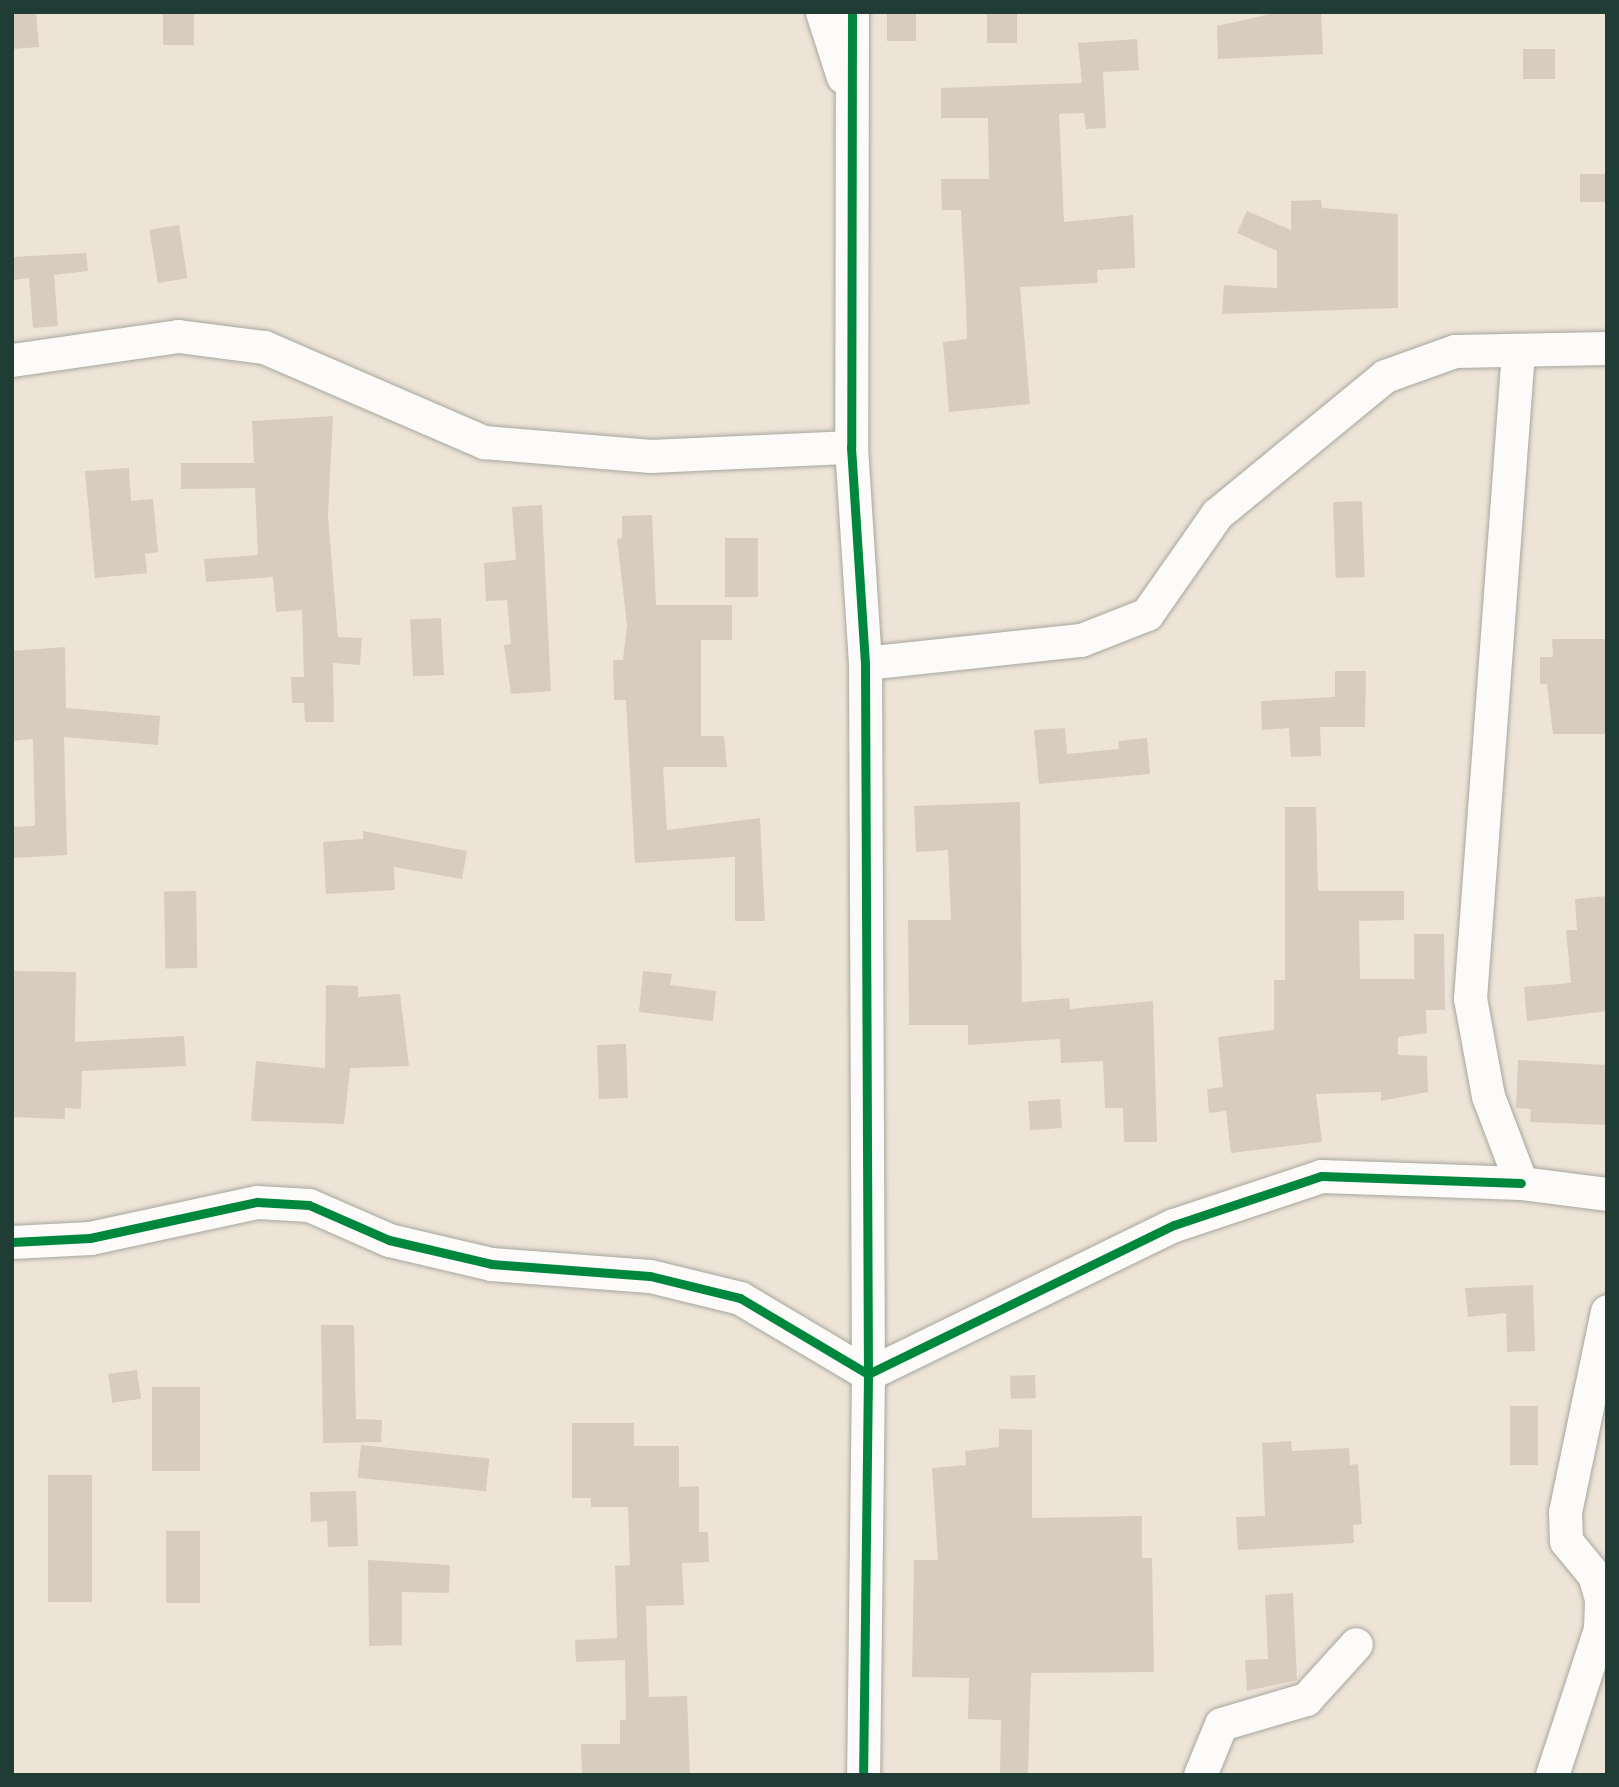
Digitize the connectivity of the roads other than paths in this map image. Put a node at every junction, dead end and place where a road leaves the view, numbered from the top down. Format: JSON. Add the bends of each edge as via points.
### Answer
{"nodes":[{"id":1,"x":822,"y":12,"type":"edge"},
{"id":2,"x":852,"y":12,"type":"edge"},
{"id":3,"x":852,"y":106,"type":"junction"},
{"id":4,"x":1607,"y":348,"type":"edge"},
{"id":5,"x":1518,"y":351,"type":"junction"},
{"id":6,"x":12,"y":360,"type":"edge"},
{"id":7,"x":851,"y":447,"type":"junction"},
{"id":8,"x":865,"y":663,"type":"junction"},
{"id":9,"x":1521,"y":1183,"type":"junction"},
{"id":10,"x":1607,"y":1194,"type":"edge"},
{"id":11,"x":12,"y":1242,"type":"edge"},
{"id":12,"x":1607,"y":1311,"type":"edge"},
{"id":13,"x":869,"y":1374,"type":"junction"},
{"id":14,"x":1356,"y":1644,"type":"dead end"},
{"id":15,"x":863,"y":1775,"type":"edge"},
{"id":16,"x":1200,"y":1775,"type":"edge"},
{"id":17,"x":1552,"y":1775,"type":"edge"}],
"edges":[{"from":1,"to":3,"type":"street"},
{"from":2,"to":3,"type":"street"},
{"from":3,"to":7,"type":"street"},
{"from":4,"to":5,"type":"street"},
{"from":5,"to":8,"type":"street","via":[[1455,351],[1385,376],[1217,514],[1147,614],[1082,640]]},
{"from":5,"to":9,"type":"street","via":[[1470,998],[1488,1097]]},
{"from":6,"to":7,"type":"street","via":[[178,336],[264,346],[484,442],[650,456]]},
{"from":7,"to":8,"type":"street"},
{"from":8,"to":13,"type":"street"},
{"from":9,"to":10,"type":"street"},
{"from":9,"to":13,"type":"street","via":[[1321,1176],[1174,1225]]},
{"from":11,"to":13,"type":"street","via":[[90,1238],[257,1202],[310,1205],[388,1240],[491,1264],[650,1276],[740,1298]]},
{"from":12,"to":17,"type":"street","via":[[1565,1512],[1566,1541],[1594,1576],[1601,1599],[1600,1629]]},
{"from":13,"to":15,"type":"street"},
{"from":14,"to":16,"type":"street","via":[[1306,1699],[1221,1724]]}]}
